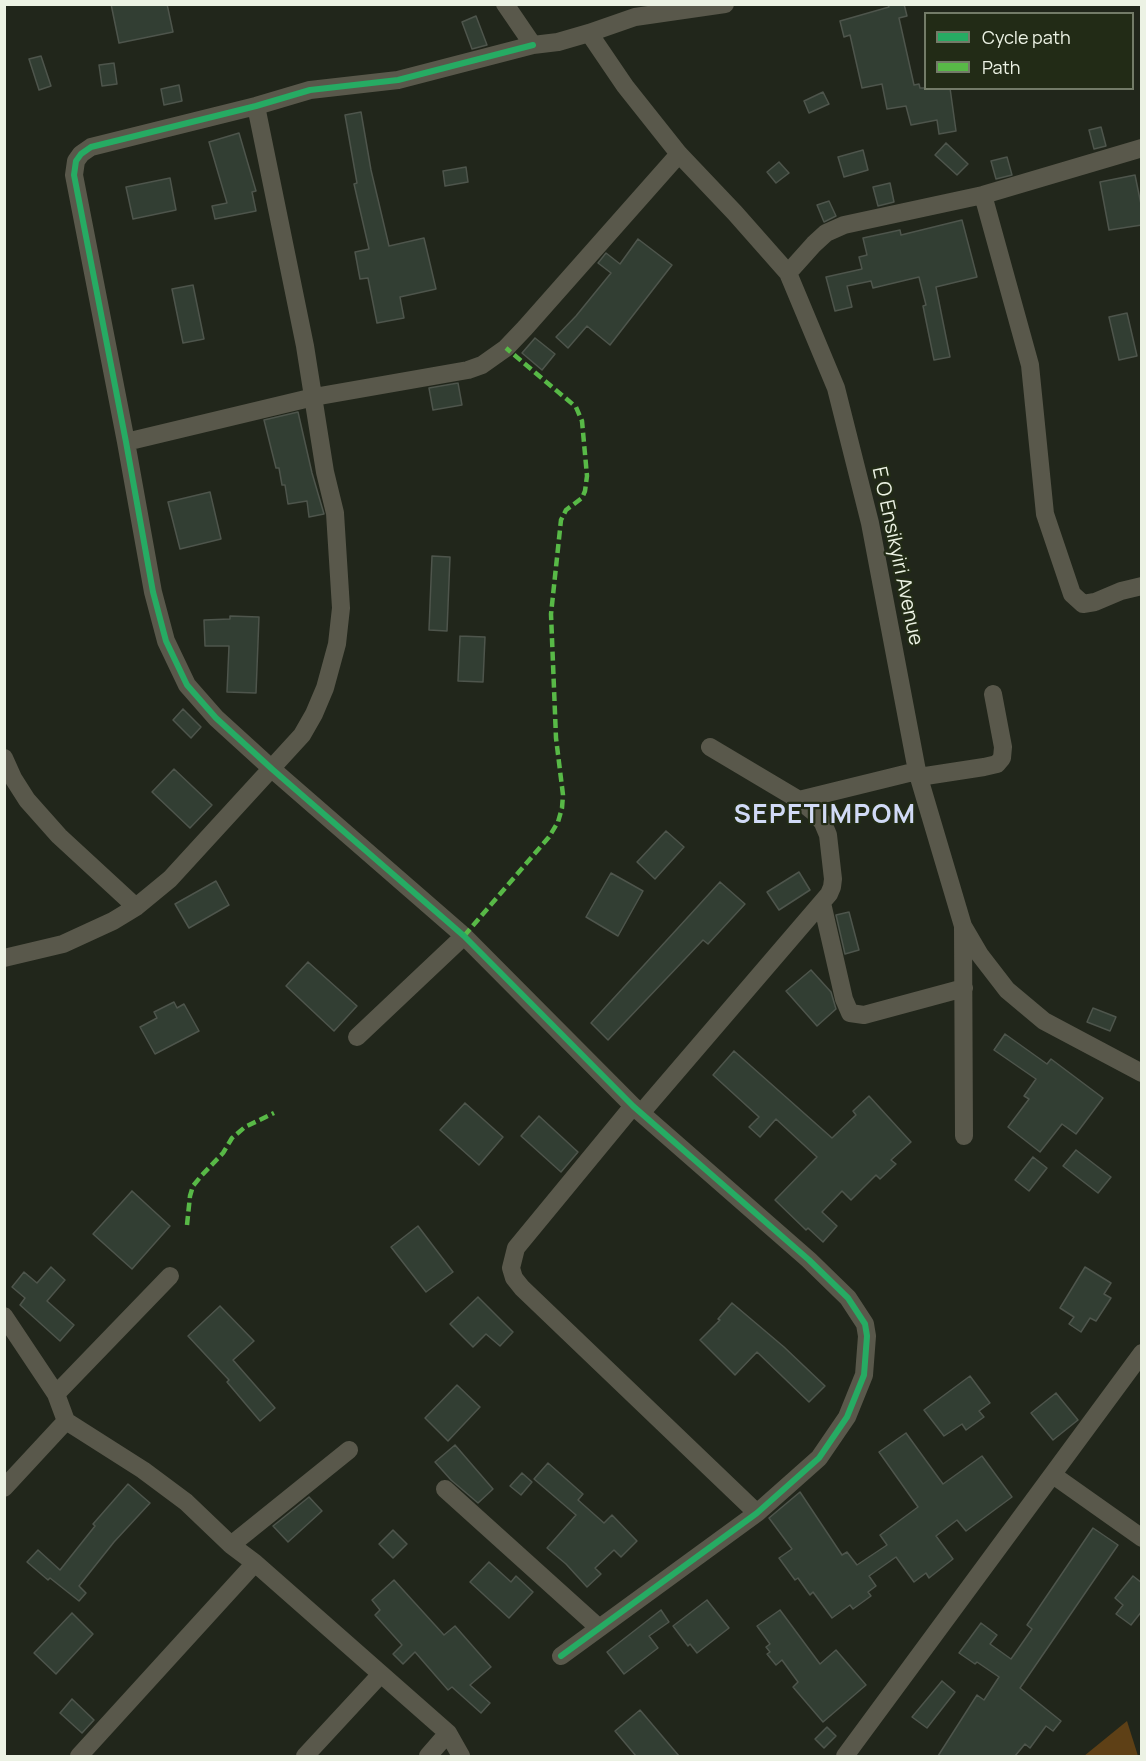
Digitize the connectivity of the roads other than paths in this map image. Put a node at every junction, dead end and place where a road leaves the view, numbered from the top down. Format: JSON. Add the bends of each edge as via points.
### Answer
{"nodes":[{"id":1,"x":506,"y":4,"type":"edge"},
{"id":2,"x":725,"y":4,"type":"edge"},
{"id":3,"x":589,"y":33,"type":"junction"},
{"id":4,"x":533,"y":45,"type":"junction"},
{"id":5,"x":256,"y":106,"type":"junction"},
{"id":6,"x":1142,"y":148,"type":"edge"},
{"id":7,"x":679,"y":154,"type":"junction"},
{"id":8,"x":983,"y":195,"type":"junction"},
{"id":9,"x":788,"y":273,"type":"junction"},
{"id":10,"x":314,"y":397,"type":"junction"},
{"id":11,"x":126,"y":442,"type":"junction"},
{"id":12,"x":1142,"y":586,"type":"edge"},
{"id":13,"x":993,"y":694,"type":"dead end"},
{"id":14,"x":710,"y":747,"type":"dead end"},
{"id":15,"x":4,"y":758,"type":"edge"},
{"id":16,"x":272,"y":769,"type":"junction"},
{"id":17,"x":918,"y":774,"type":"junction"},
{"id":18,"x":799,"y":800,"type":"junction"},
{"id":19,"x":822,"y":903,"type":"junction"},
{"id":20,"x":136,"y":907,"type":"junction"},
{"id":21,"x":963,"y":926,"type":"junction"},
{"id":22,"x":464,"y":936,"type":"junction"},
{"id":23,"x":4,"y":958,"type":"edge"},
{"id":24,"x":964,"y":988,"type":"junction"},
{"id":25,"x":357,"y":1037,"type":"dead end"},
{"id":26,"x":1142,"y":1073,"type":"edge"},
{"id":27,"x":637,"y":1109,"type":"junction"},
{"id":28,"x":964,"y":1136,"type":"dead end"},
{"id":29,"x":170,"y":1276,"type":"dead end"},
{"id":30,"x":4,"y":1316,"type":"edge"},
{"id":31,"x":1142,"y":1353,"type":"edge"},
{"id":32,"x":56,"y":1394,"type":"junction"},
{"id":33,"x":66,"y":1420,"type":"junction"},
{"id":34,"x":349,"y":1450,"type":"dead end"},
{"id":35,"x":1053,"y":1475,"type":"junction"},
{"id":36,"x":4,"y":1488,"type":"edge"},
{"id":37,"x":445,"y":1489,"type":"dead end"},
{"id":38,"x":757,"y":1513,"type":"junction"},
{"id":39,"x":1142,"y":1538,"type":"edge"},
{"id":40,"x":231,"y":1545,"type":"junction"},
{"id":41,"x":255,"y":1563,"type":"junction"},
{"id":42,"x":598,"y":1627,"type":"junction"},
{"id":43,"x":561,"y":1656,"type":"dead end"},
{"id":44,"x":381,"y":1674,"type":"junction"},
{"id":45,"x":448,"y":1733,"type":"junction"},
{"id":46,"x":79,"y":1756,"type":"edge"},
{"id":47,"x":305,"y":1756,"type":"edge"},
{"id":48,"x":428,"y":1756,"type":"edge"},
{"id":49,"x":462,"y":1756,"type":"edge"},
{"id":50,"x":845,"y":1756,"type":"edge"}],
"edges":[{"from":1,"to":4,"type":"street"},
{"from":2,"to":3,"type":"street","via":[[635,17]]},
{"from":3,"to":4,"type":"street"},
{"from":3,"to":7,"type":"street","name":"E O Ensikyiri Avenue"},
{"from":4,"to":5,"type":"street","via":[[398,80],[310,90]]},
{"from":5,"to":10,"type":"street"},
{"from":5,"to":11,"type":"street","via":[[91,147],[76,161],[74,175]]},
{"from":6,"to":8,"type":"street"},
{"from":7,"to":9,"type":"street","name":"E O Ensikyiri Avenue"},
{"from":7,"to":10,"type":"street","via":[[507,348],[482,365]]},
{"from":8,"to":9,"type":"street","via":[[844,225],[826,233]]},
{"from":8,"to":12,"type":"street","via":[[1030,365],[1045,514],[1072,594],[1083,604]]},
{"from":9,"to":17,"type":"street","name":"E O Ensikyiri Avenue","via":[[839,400],[870,523]]},
{"from":10,"to":11,"type":"street"},
{"from":10,"to":16,"type":"street","via":[[335,513],[341,608],[337,644],[314,714],[302,735]]},
{"from":11,"to":16,"type":"street","via":[[153,592],[166,641],[187,685],[216,718]]},
{"from":13,"to":17,"type":"street","via":[[1003,747],[997,764]]},
{"from":14,"to":18,"type":"street"},
{"from":15,"to":20,"type":"street","via":[[35,809]]},
{"from":16,"to":20,"type":"street","via":[[170,879]]},
{"from":16,"to":22,"type":"street"},
{"from":17,"to":18,"type":"street"},
{"from":17,"to":21,"type":"street","name":"E O Ensikyiri Avenue"},
{"from":18,"to":19,"type":"street","via":[[815,813],[828,835],[833,879]]},
{"from":19,"to":24,"type":"street","via":[[850,1013],[864,1015]]},
{"from":19,"to":27,"type":"street"},
{"from":20,"to":23,"type":"street","via":[[63,944]]},
{"from":21,"to":24,"type":"street"},
{"from":21,"to":26,"type":"street","name":"E O Ensikyiri Avenue","via":[[1007,990],[1044,1022]]},
{"from":22,"to":25,"type":"street"},
{"from":22,"to":27,"type":"street"},
{"from":24,"to":28,"type":"street"},
{"from":27,"to":38,"type":"street","via":[[808,1260],[848,1298],[865,1324],[864,1375],[847,1417],[819,1458]]},
{"from":27,"to":38,"type":"street","via":[[516,1248],[511,1268],[522,1288]]},
{"from":29,"to":32,"type":"street"},
{"from":30,"to":32,"type":"street"},
{"from":31,"to":35,"type":"street"},
{"from":32,"to":33,"type":"street"},
{"from":33,"to":36,"type":"street"},
{"from":33,"to":40,"type":"street","via":[[152,1476]]},
{"from":34,"to":40,"type":"street"},
{"from":35,"to":39,"type":"street"},
{"from":35,"to":50,"type":"street"},
{"from":37,"to":42,"type":"street"},
{"from":38,"to":42,"type":"street"},
{"from":40,"to":41,"type":"street"},
{"from":41,"to":44,"type":"street"},
{"from":41,"to":46,"type":"street"},
{"from":42,"to":43,"type":"street"},
{"from":44,"to":45,"type":"street"},
{"from":44,"to":47,"type":"street"},
{"from":45,"to":48,"type":"street"},
{"from":45,"to":49,"type":"street"}]}
